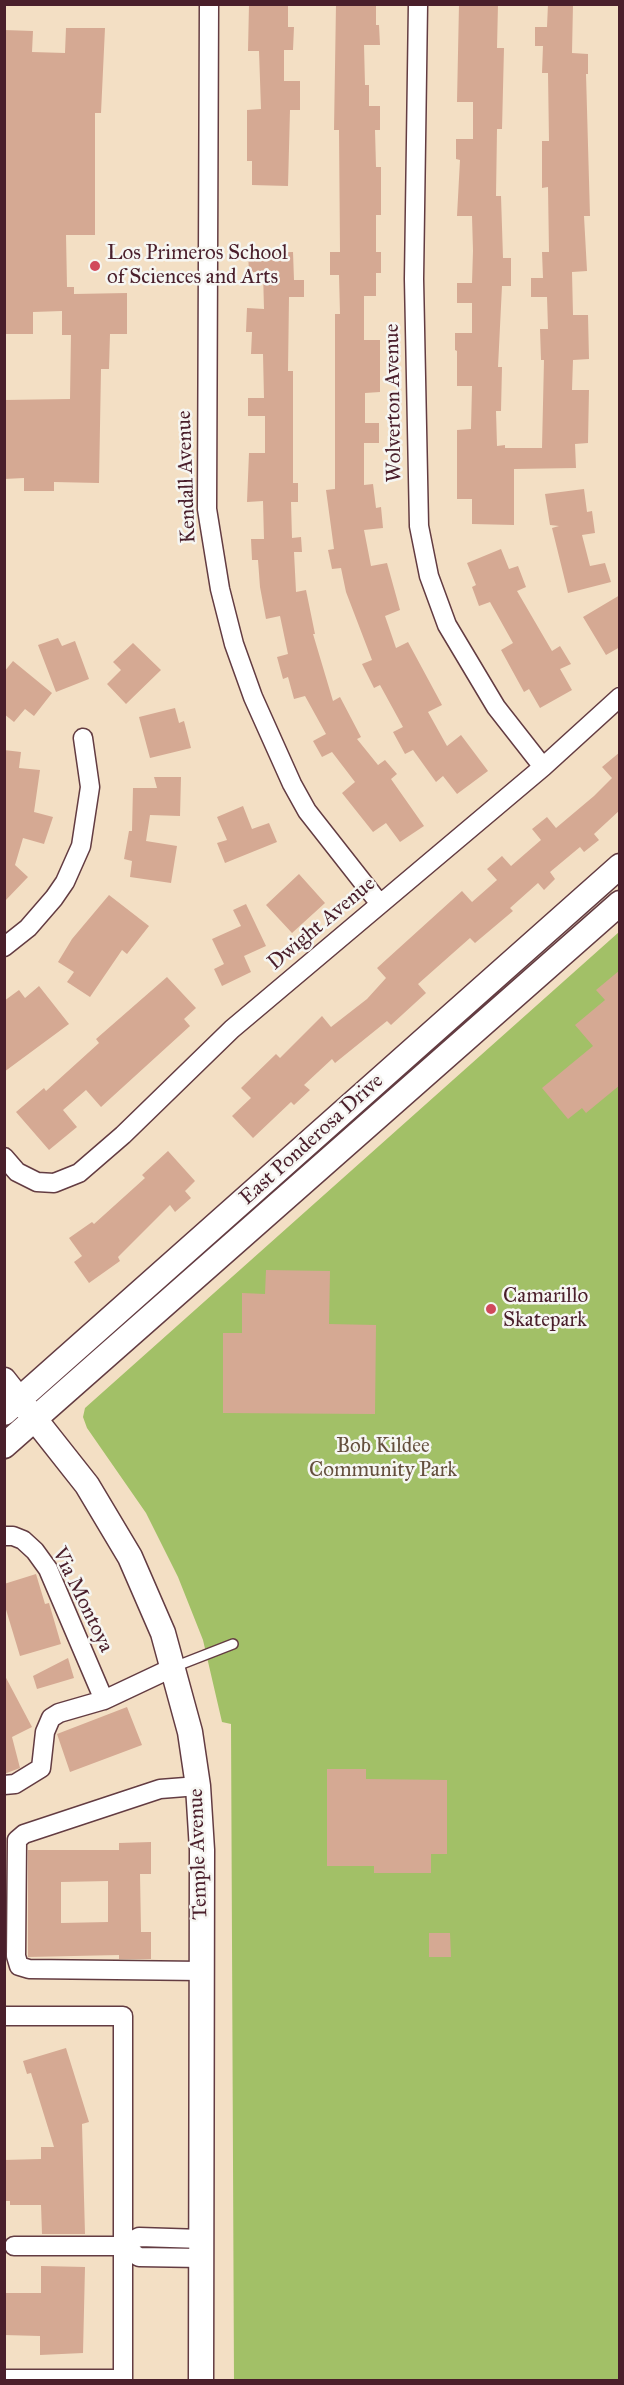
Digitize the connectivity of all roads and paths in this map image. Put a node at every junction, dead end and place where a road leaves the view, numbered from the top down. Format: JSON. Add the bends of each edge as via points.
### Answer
{"nodes":[{"id":1,"x":210,"y":4,"type":"edge"},
{"id":2,"x":418,"y":4,"type":"edge"},
{"id":3,"x":620,"y":697,"type":"edge"},
{"id":4,"x":83,"y":738,"type":"dead end"},
{"id":5,"x":543,"y":767,"type":"junction"},
{"id":6,"x":620,"y":866,"type":"edge"},
{"id":7,"x":620,"y":903,"type":"edge"},
{"id":8,"x":380,"y":904,"type":"junction"},
{"id":9,"x":4,"y":946,"type":"edge"},
{"id":10,"x":4,"y":1157,"type":"edge"},
{"id":11,"x":4,"y":1380,"type":"edge"},
{"id":12,"x":12,"y":1406,"type":"edge"},
{"id":13,"x":37,"y":1420,"type":"junction"},
{"id":14,"x":4,"y":1446,"type":"edge"},
{"id":15,"x":4,"y":1536,"type":"edge"},
{"id":16,"x":233,"y":1644,"type":"dead end"},
{"id":17,"x":174,"y":1667,"type":"junction"},
{"id":18,"x":104,"y":1700,"type":"junction"},
{"id":19,"x":4,"y":1785,"type":"edge"},
{"id":20,"x":198,"y":1786,"type":"junction"},
{"id":21,"x":202,"y":1971,"type":"junction"},
{"id":22,"x":4,"y":2016,"type":"edge"},
{"id":23,"x":14,"y":2246,"type":"dead end"},
{"id":24,"x":122,"y":2246,"type":"junction"},
{"id":25,"x":202,"y":2248,"type":"junction"},
{"id":26,"x":4,"y":2379,"type":"edge"},
{"id":27,"x":201,"y":2380,"type":"edge"}],
"edges":[{"from":1,"to":8,"type":"street","name":"Kendall Avenue","via":[[207,509],[220,589],[253,697],[292,784],[308,811]]},
{"from":2,"to":5,"type":"street","name":"Wolverton Avenue","via":[[414,279],[419,526],[429,576],[447,625],[496,706]]},
{"from":3,"to":5,"type":"street","name":"Dwight Avenue"},
{"from":4,"to":9,"type":"street","via":[[90,787],[81,846],[54,898],[28,928]]},
{"from":5,"to":8,"type":"street","name":"Dwight Avenue"},
{"from":6,"to":12,"type":"main road","name":"East Ponderosa Drive"},
{"from":7,"to":13,"type":"main road","name":"East Ponderosa Drive"},
{"from":8,"to":10,"type":"street","name":"Dwight Avenue","via":[[232,1029],[97,1158],[69,1179],[54,1183],[27,1179]]},
{"from":11,"to":12,"type":"main road","name":"Temple Avenue"},
{"from":12,"to":13,"type":"main road","name":"Temple Avenue"},
{"from":13,"to":14,"type":"main road","name":"East Ponderosa Drive"},
{"from":13,"to":17,"type":"main road","name":"Temple Avenue","via":[[113,1525],[146,1589]]},
{"from":15,"to":18,"type":"street","name":"Via Montoya","via":[[23,1540],[48,1569]]},
{"from":16,"to":17,"type":"lane"},
{"from":17,"to":18,"type":"street"},
{"from":17,"to":20,"type":"main road","name":"Temple Avenue"},
{"from":18,"to":19,"type":"street","via":[[51,1718],[45,1732],[41,1768],[15,1784]]},
{"from":20,"to":21,"type":"main road","name":"Temple Avenue"},
{"from":20,"to":21,"type":"street","via":[[160,1789],[24,1834],[17,1840],[16,1956],[19,1966],[29,1969]]},
{"from":21,"to":25,"type":"main road","name":"Temple Avenue"},
{"from":22,"to":24,"type":"street","via":[[123,2016]]},
{"from":23,"to":24,"type":"street"},
{"from":24,"to":25,"type":"street","via":[[139,2257]]},
{"from":24,"to":26,"type":"street","via":[[123,2379]]},
{"from":25,"to":27,"type":"main road","name":"Temple Avenue"}]}
